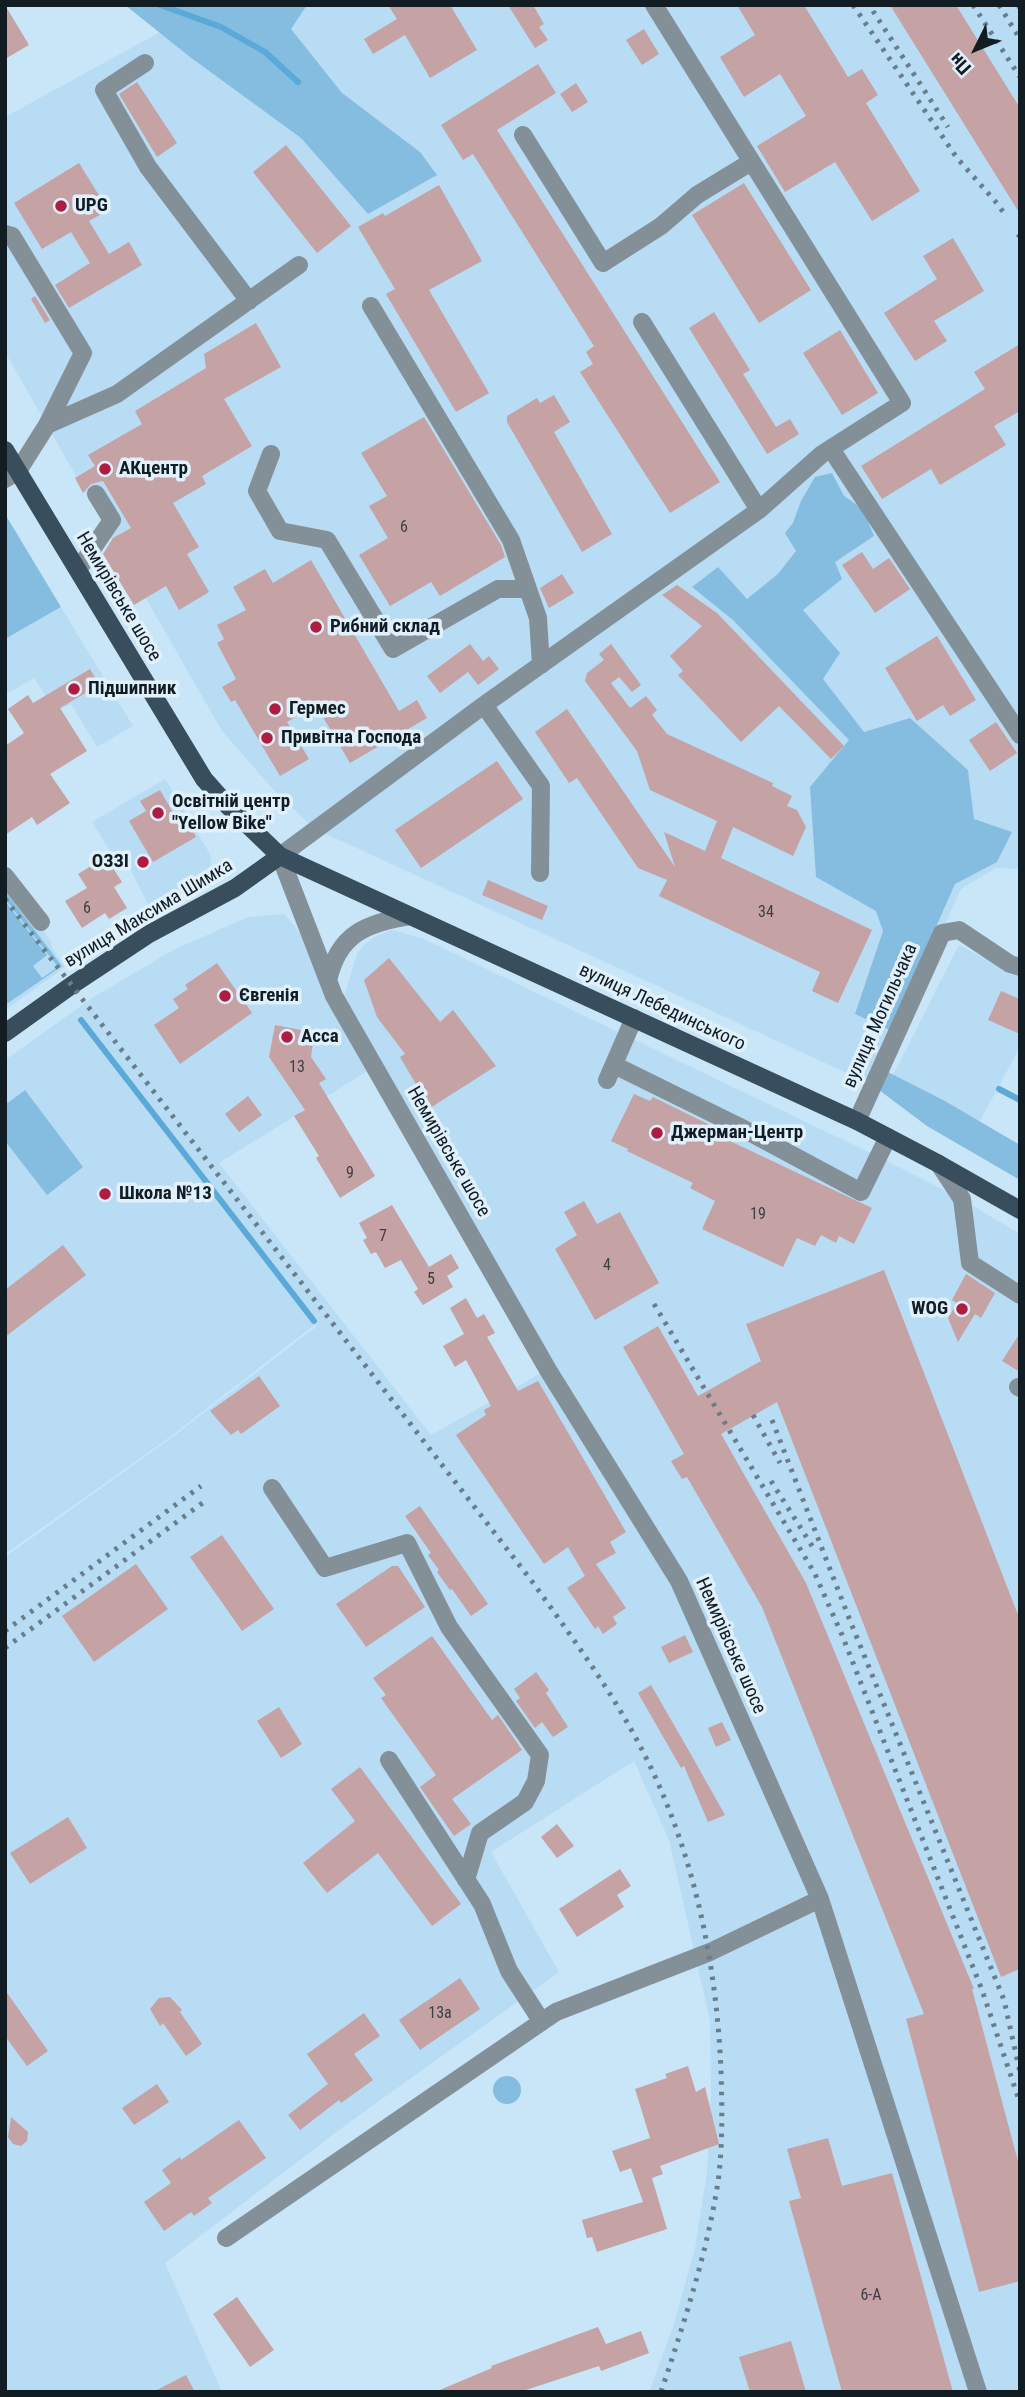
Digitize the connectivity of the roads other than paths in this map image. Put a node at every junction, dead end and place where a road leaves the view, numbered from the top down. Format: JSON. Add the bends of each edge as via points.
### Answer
{"nodes":[{"id":1,"x":654,"y":5,"type":"edge"},
{"id":2,"x":145,"y":63,"type":"dead end"},
{"id":3,"x":523,"y":135,"type":"dead end"},
{"id":4,"x":751,"y":162,"type":"junction"},
{"id":5,"x":5,"y":234,"type":"edge"},
{"id":6,"x":299,"y":265,"type":"dead end"},
{"id":7,"x":249,"y":301,"type":"junction"},
{"id":8,"x":371,"y":306,"type":"dead end"},
{"id":9,"x":642,"y":322,"type":"dead end"},
{"id":10,"x":47,"y":425,"type":"junction"},
{"id":11,"x":831,"y":449,"type":"junction"},
{"id":12,"x":5,"y":450,"type":"edge"},
{"id":13,"x":271,"y":454,"type":"dead end"},
{"id":14,"x":11,"y":475,"type":"edge"},
{"id":15,"x":96,"y":494,"type":"dead end"},
{"id":16,"x":759,"y":510,"type":"junction"},
{"id":17,"x":78,"y":570,"type":"junction"},
{"id":18,"x":528,"y":589,"type":"junction"},
{"id":19,"x":541,"y":665,"type":"junction"},
{"id":20,"x":484,"y":705,"type":"junction"},
{"id":21,"x":1020,"y":735,"type":"edge"},
{"id":22,"x":280,"y":856,"type":"junction"},
{"id":23,"x":540,"y":873,"type":"dead end"},
{"id":24,"x":5,"y":876,"type":"edge"},
{"id":25,"x":410,"y":916,"type":"junction"},
{"id":26,"x":41,"y":922,"type":"dead end"},
{"id":27,"x":1020,"y":967,"type":"edge"},
{"id":28,"x":328,"y":981,"type":"junction"},
{"id":29,"x":634,"y":1018,"type":"junction"},
{"id":30,"x":5,"y":1033,"type":"edge"},
{"id":31,"x":857,"y":1121,"type":"junction"},
{"id":32,"x":888,"y":1137,"type":"junction"},
{"id":33,"x":939,"y":1164,"type":"junction"},
{"id":34,"x":1020,"y":1210,"type":"edge"},
{"id":35,"x":1020,"y":1295,"type":"edge"},
{"id":36,"x":272,"y":1488,"type":"dead end"},
{"id":37,"x":389,"y":1760,"type":"dead end"},
{"id":38,"x":466,"y":1880,"type":"junction"},
{"id":39,"x":820,"y":1899,"type":"junction"},
{"id":40,"x":542,"y":2022,"type":"junction"},
{"id":41,"x":226,"y":2238,"type":"dead end"},
{"id":42,"x":978,"y":2392,"type":"edge"}],
"edges":[{"from":1,"to":4,"type":"street"},
{"from":2,"to":7,"type":"street","via":[[103,90],[148,167]]},
{"from":3,"to":4,"type":"street","via":[[603,263]]},
{"from":4,"to":11,"type":"street","via":[[902,403]]},
{"from":5,"to":10,"type":"street","via":[[12,236],[83,353]]},
{"from":6,"to":7,"type":"street"},
{"from":7,"to":10,"type":"street","via":[[117,394]]},
{"from":8,"to":18,"type":"street","via":[[512,540]]},
{"from":9,"to":16,"type":"street"},
{"from":10,"to":14,"type":"street"},
{"from":11,"to":16,"type":"street"},
{"from":11,"to":21,"type":"street"},
{"from":12,"to":14,"type":"main road","name":"Немирівське шосе"},
{"from":13,"to":18,"type":"street","via":[[257,491],[280,531],[327,540],[393,649],[498,589]]},
{"from":14,"to":17,"type":"main road","name":"Немирівське шосе"},
{"from":15,"to":17,"type":"street","via":[[112,520]]},
{"from":16,"to":19,"type":"street"},
{"from":17,"to":22,"type":"main road","name":"Немирівське шосе","via":[[204,779]]},
{"from":18,"to":19,"type":"street","via":[[538,618]]},
{"from":19,"to":20,"type":"street"},
{"from":20,"to":22,"type":"street"},
{"from":20,"to":23,"type":"street","via":[[541,786]]},
{"from":22,"to":25,"type":"main road","name":"вулиця Лебединського"},
{"from":22,"to":28,"type":"street","name":"Немирівське шосе"},
{"from":22,"to":30,"type":"main road","name":"вулиця Максима Шимка","via":[[235,888],[149,934]]},
{"from":24,"to":26,"type":"street"},
{"from":25,"to":28,"type":"street","via":[[383,920],[354,934],[335,957]]},
{"from":25,"to":29,"type":"main road","name":"вулиця Лебединського"},
{"from":27,"to":31,"type":"street","name":"вулиця Могильчака","via":[[959,930],[942,933]]},
{"from":28,"to":39,"type":"street","name":"Немирівське шосе","via":[[548,1370],[679,1581]]},
{"from":29,"to":31,"type":"main road","name":"вулиця Лебединського"},
{"from":29,"to":32,"type":"street","via":[[610,1072],[738,1126],[861,1192]]},
{"from":31,"to":32,"type":"main road","name":"вулиця Лебединського"},
{"from":32,"to":33,"type":"main road","name":"вулиця Лебединського"},
{"from":33,"to":34,"type":"main road","name":"вулиця Лебединського"},
{"from":33,"to":35,"type":"street","via":[[962,1199],[970,1263]]},
{"from":36,"to":38,"type":"street","via":[[326,1568],[407,1543],[449,1627],[540,1755],[536,1781],[524,1802],[480,1833]]},
{"from":37,"to":38,"type":"street"},
{"from":38,"to":40,"type":"street","via":[[482,1904],[509,1971]]},
{"from":39,"to":40,"type":"street","via":[[710,1952],[556,2012]]},
{"from":39,"to":42,"type":"street","name":"Немирівське шосе"},
{"from":40,"to":41,"type":"street"}]}
